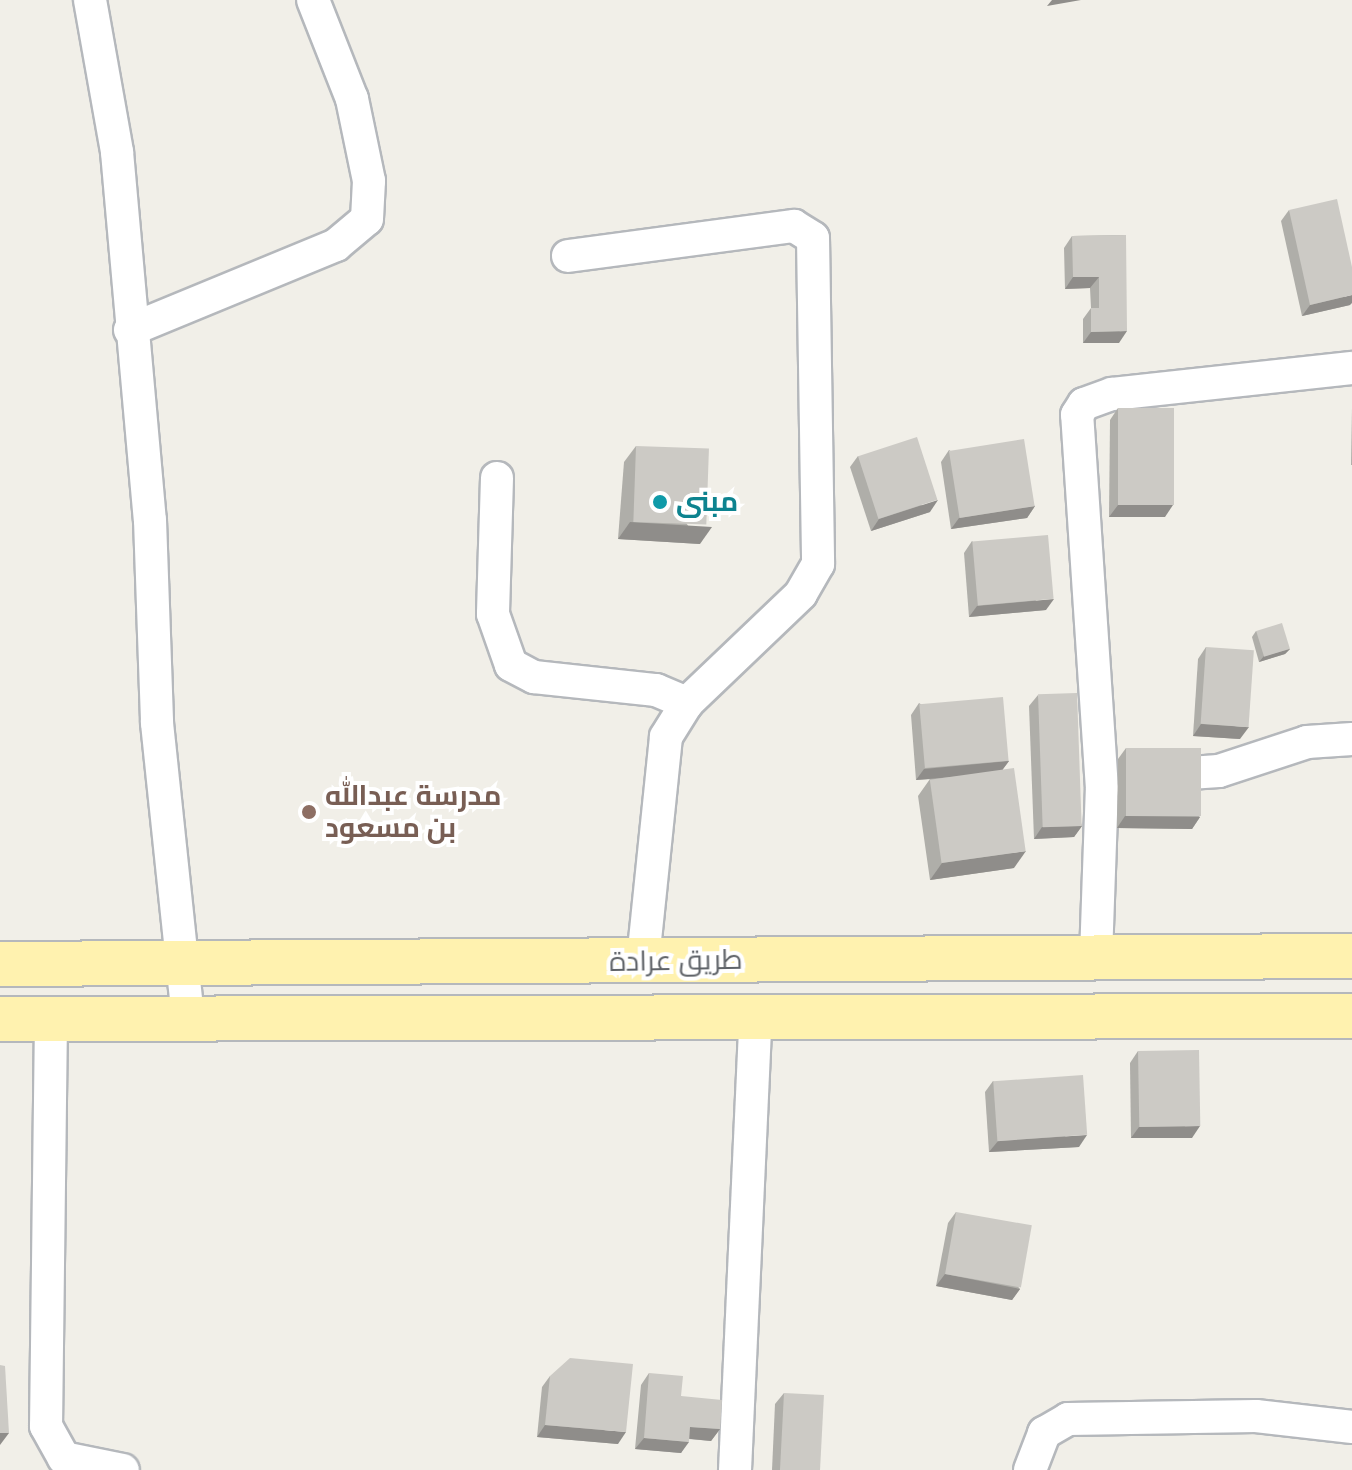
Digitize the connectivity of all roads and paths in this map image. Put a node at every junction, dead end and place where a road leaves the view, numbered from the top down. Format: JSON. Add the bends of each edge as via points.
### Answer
{"nodes":[{"id":1,"x":90,"y":0,"type":"edge"},
{"id":2,"x":313,"y":0,"type":"edge"},
{"id":3,"x":568,"y":256,"type":"dead end"},
{"id":4,"x":130,"y":330,"type":"junction"},
{"id":5,"x":1352,"y":368,"type":"edge"},
{"id":6,"x":497,"y":478,"type":"dead end"},
{"id":7,"x":687,"y":703,"type":"junction"},
{"id":8,"x":1352,"y":739,"type":"edge"},
{"id":9,"x":1101,"y":777,"type":"junction"},
{"id":10,"x":1352,"y":956,"type":"edge"},
{"id":11,"x":1096,"y":957,"type":"junction"},
{"id":12,"x":643,"y":961,"type":"junction"},
{"id":13,"x":0,"y":964,"type":"edge"},
{"id":14,"x":185,"y":965,"type":"junction"},
{"id":15,"x":756,"y":1016,"type":"junction"},
{"id":16,"x":1352,"y":1016,"type":"edge"},
{"id":17,"x":188,"y":1018,"type":"junction"},
{"id":18,"x":0,"y":1019,"type":"edge"},
{"id":19,"x":51,"y":1019,"type":"junction"},
{"id":20,"x":1352,"y":1427,"type":"edge"},
{"id":21,"x":123,"y":1470,"type":"edge"},
{"id":22,"x":735,"y":1470,"type":"edge"},
{"id":23,"x":1030,"y":1470,"type":"edge"}],
"edges":[{"from":1,"to":4,"type":"street","via":[[117,152]]},
{"from":2,"to":4,"type":"street","via":[[355,109],[369,181],[367,219],[336,245]]},
{"from":3,"to":7,"type":"street","via":[[794,226],[813,238],[818,564],[801,594]]},
{"from":4,"to":14,"type":"street","via":[[150,520],[157,723]]},
{"from":5,"to":9,"type":"street","via":[[1112,394],[1084,404],[1077,415]]},
{"from":6,"to":7,"type":"street","via":[[493,614],[511,665],[534,677],[656,690]]},
{"from":7,"to":12,"type":"street","via":[[666,737]]},
{"from":8,"to":9,"type":"street","via":[[1307,742],[1208,773]]},
{"from":9,"to":11,"type":"street"},
{"from":10,"to":11,"type":"main road","name":"طريق عرادة"},
{"from":11,"to":12,"type":"main road","name":"طريق عرادة"},
{"from":12,"to":14,"type":"main road","name":"طريق عرادة"},
{"from":13,"to":14,"type":"main road","name":"طريق عرادة"},
{"from":14,"to":17,"type":"street"},
{"from":15,"to":16,"type":"main road"},
{"from":15,"to":17,"type":"main road"},
{"from":15,"to":22,"type":"street"},
{"from":17,"to":19,"type":"main road"},
{"from":18,"to":19,"type":"main road"},
{"from":19,"to":21,"type":"street","via":[[46,1426],[64,1458]]},
{"from":20,"to":23,"type":"street","via":[[1256,1416],[1068,1419],[1044,1433]]}]}
